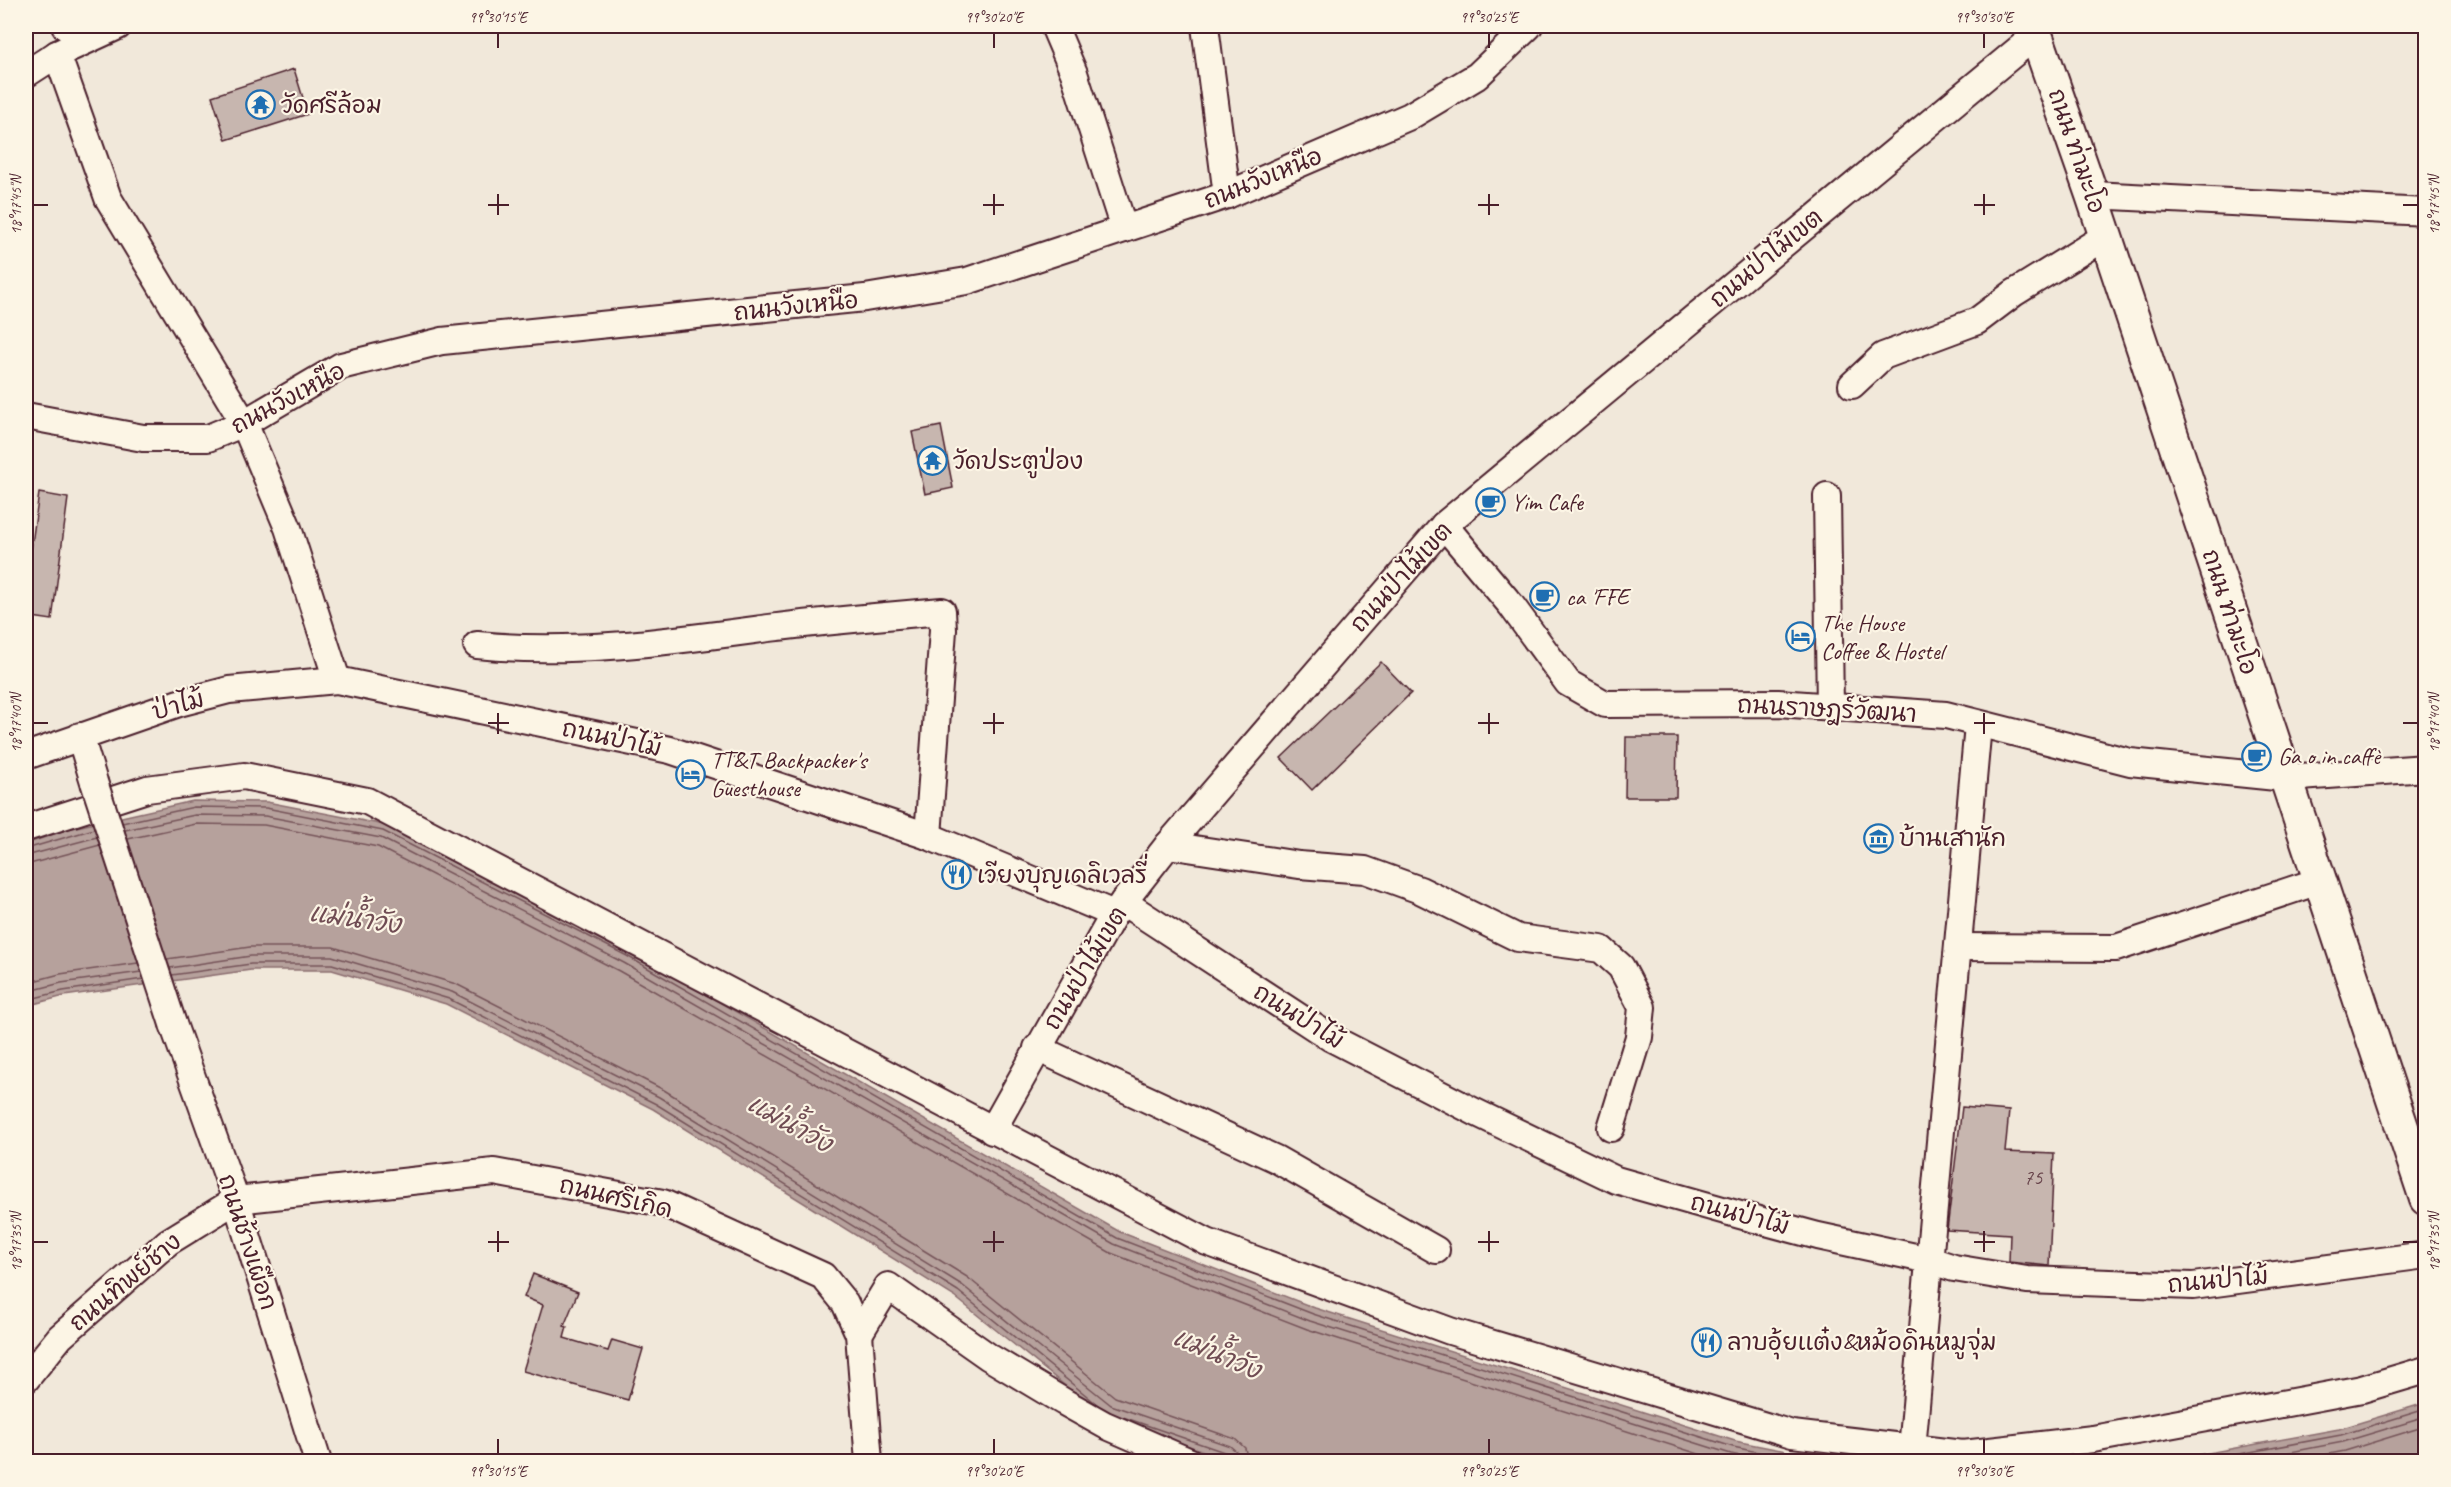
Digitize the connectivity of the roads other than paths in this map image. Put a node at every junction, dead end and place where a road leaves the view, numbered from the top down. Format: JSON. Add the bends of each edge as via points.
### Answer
{"nodes":[{"id":1,"x":118,"y":26,"type":"edge"},
{"id":2,"x":1054,"y":26,"type":"edge"},
{"id":3,"x":1205,"y":26,"type":"edge"},
{"id":4,"x":1529,"y":26,"type":"edge"},
{"id":5,"x":2034,"y":30,"type":"edge"},
{"id":6,"x":74,"y":33,"type":"edge"},
{"id":7,"x":57,"y":54,"type":"junction"},
{"id":8,"x":26,"y":74,"type":"edge"},
{"id":9,"x":1227,"y":195,"type":"junction"},
{"id":10,"x":2092,"y":195,"type":"junction"},
{"id":11,"x":2426,"y":212,"type":"edge"},
{"id":12,"x":1124,"y":229,"type":"junction"},
{"id":13,"x":2106,"y":237,"type":"junction"},
{"id":14,"x":1852,"y":385,"type":"dead end"},
{"id":15,"x":26,"y":416,"type":"edge"},
{"id":16,"x":244,"y":423,"type":"junction"},
{"id":17,"x":1827,"y":496,"type":"dead end"},
{"id":18,"x":1444,"y":525,"type":"junction"},
{"id":19,"x":477,"y":645,"type":"dead end"},
{"id":20,"x":337,"y":680,"type":"junction"},
{"id":21,"x":1830,"y":707,"type":"junction"},
{"id":22,"x":1978,"y":725,"type":"junction"},
{"id":23,"x":80,"y":736,"type":"junction"},
{"id":24,"x":26,"y":756,"type":"edge"},
{"id":25,"x":2426,"y":768,"type":"edge"},
{"id":26,"x":2286,"y":778,"type":"junction"},
{"id":27,"x":26,"y":828,"type":"edge"},
{"id":28,"x":928,"y":836,"type":"junction"},
{"id":29,"x":1168,"y":845,"type":"junction"},
{"id":30,"x":2319,"y":881,"type":"junction"},
{"id":31,"x":1118,"y":908,"type":"junction"},
{"id":32,"x":1958,"y":947,"type":"junction"},
{"id":33,"x":1037,"y":1048,"type":"junction"},
{"id":34,"x":1611,"y":1128,"type":"dead end"},
{"id":35,"x":992,"y":1131,"type":"junction"},
{"id":36,"x":2426,"y":1199,"type":"edge"},
{"id":37,"x":236,"y":1200,"type":"junction"},
{"id":38,"x":1436,"y":1250,"type":"dead end"},
{"id":39,"x":2426,"y":1255,"type":"edge"},
{"id":40,"x":1929,"y":1260,"type":"junction"},
{"id":41,"x":859,"y":1334,"type":"junction"},
{"id":42,"x":2426,"y":1370,"type":"edge"},
{"id":43,"x":26,"y":1379,"type":"edge"},
{"id":44,"x":1912,"y":1449,"type":"junction"},
{"id":45,"x":318,"y":1461,"type":"edge"},
{"id":46,"x":869,"y":1461,"type":"edge"},
{"id":47,"x":1190,"y":1461,"type":"edge"}],
"edges":[{"from":1,"to":6,"type":"street"},
{"from":2,"to":12,"type":"street","via":[[1074,73]]},
{"from":3,"to":9,"type":"street"},
{"from":4,"to":9,"type":"street","name":"ถนนวังเหนือ","via":[[1477,76],[1410,116]]},
{"from":5,"to":10,"type":"street","name":"ถนน ท่ามะโอ"},
{"from":5,"to":18,"type":"street","name":"ถนนป่าไม้เขต"},
{"from":6,"to":7,"type":"street"},
{"from":7,"to":8,"type":"street"},
{"from":7,"to":16,"type":"street","via":[[108,198]]},
{"from":9,"to":12,"type":"street","name":"ถนนวังเหนือ"},
{"from":10,"to":11,"type":"street"},
{"from":10,"to":13,"type":"street","name":"ถนน ท่ามะโอ"},
{"from":12,"to":16,"type":"street","name":"ถนนวังเหนือ","via":[[967,281],[865,298],[442,341],[341,366]]},
{"from":13,"to":14,"type":"street","via":[[2014,293],[1977,321],[1883,356]]},
{"from":13,"to":26,"type":"street","name":"ถนน ท่ามะโอ"},
{"from":15,"to":16,"type":"street","name":"ถนนวังเหนือ","via":[[143,438],[208,438]]},
{"from":16,"to":20,"type":"street","via":[[288,528]]},
{"from":17,"to":21,"type":"street"},
{"from":18,"to":21,"type":"street","name":"ถนนราษฎร์วัฒนา","via":[[1512,604],[1568,683],[1605,704],[1778,703]]},
{"from":18,"to":29,"type":"street","name":"ถนนป่าไม้เขต"},
{"from":19,"to":28,"type":"street","via":[[518,649],[622,647],[942,610]]},
{"from":20,"to":23,"type":"street","name":"ป่าไม้","via":[[229,690]]},
{"from":20,"to":28,"type":"street","name":"ถนนป่าไม้","via":[[670,750]]},
{"from":21,"to":22,"type":"street","name":"ถนนราษฎร์วัฒนา","via":[[1946,715]]},
{"from":22,"to":26,"type":"street","name":"ถนนราษฎร์วัฒนา","via":[[2130,762]]},
{"from":22,"to":32,"type":"street"},
{"from":23,"to":24,"type":"street","name":"ป่าไม้"},
{"from":23,"to":37,"type":"street","name":"ถนนช้างเผือก","bridge":true,"via":[[173,1024]]},
{"from":25,"to":26,"type":"street","name":"ถนนราษฎร์วัฒนา"},
{"from":26,"to":30,"type":"street","name":"ถนน ท่ามะโอ"},
{"from":27,"to":35,"type":"street","via":[[147,789],[244,776],[367,801]]},
{"from":28,"to":31,"type":"street","name":"ถนนป่าไม้"},
{"from":29,"to":31,"type":"street","name":"ถนนป่าไม้เขต"},
{"from":29,"to":34,"type":"street","via":[[1299,865],[1365,870],[1420,890],[1518,938],[1601,949],[1621,967],[1642,1007],[1640,1037]]},
{"from":30,"to":32,"type":"street","via":[[2116,948]]},
{"from":30,"to":36,"type":"street","name":"ถนน ท่ามะโอ"},
{"from":31,"to":33,"type":"street","name":"ถนนป่าไม้เขต"},
{"from":31,"to":40,"type":"street","name":"ถนนป่าไม้","via":[[1331,1038],[1616,1180],[1818,1236]]},
{"from":32,"to":40,"type":"street"},
{"from":33,"to":35,"type":"street","name":"ถนนป่าไม้เขต"},
{"from":33,"to":38,"type":"street","via":[[1276,1159]]},
{"from":35,"to":44,"type":"street","via":[[1207,1242],[1450,1331],[1792,1434]]},
{"from":37,"to":41,"type":"street","name":"ถนนศรีเกิด","via":[[494,1172],[663,1203],[823,1276],[845,1303]]},
{"from":37,"to":43,"type":"street","name":"ถนนทิพย์ช้าง","via":[[168,1242],[60,1336]]},
{"from":37,"to":45,"type":"street","name":"ถนนช้างเผือก"},
{"from":39,"to":40,"type":"street","name":"ถนนป่าไม้","via":[[2193,1286],[2027,1280]]},
{"from":40,"to":44,"type":"street"},
{"from":41,"to":46,"type":"street","name":"ถนนศรีเกิด"},
{"from":41,"to":47,"type":"street","via":[[888,1286],[989,1357],[1064,1402],[1105,1425]]},
{"from":42,"to":44,"type":"street","via":[[2362,1389],[2093,1439],[1963,1455]]}]}
